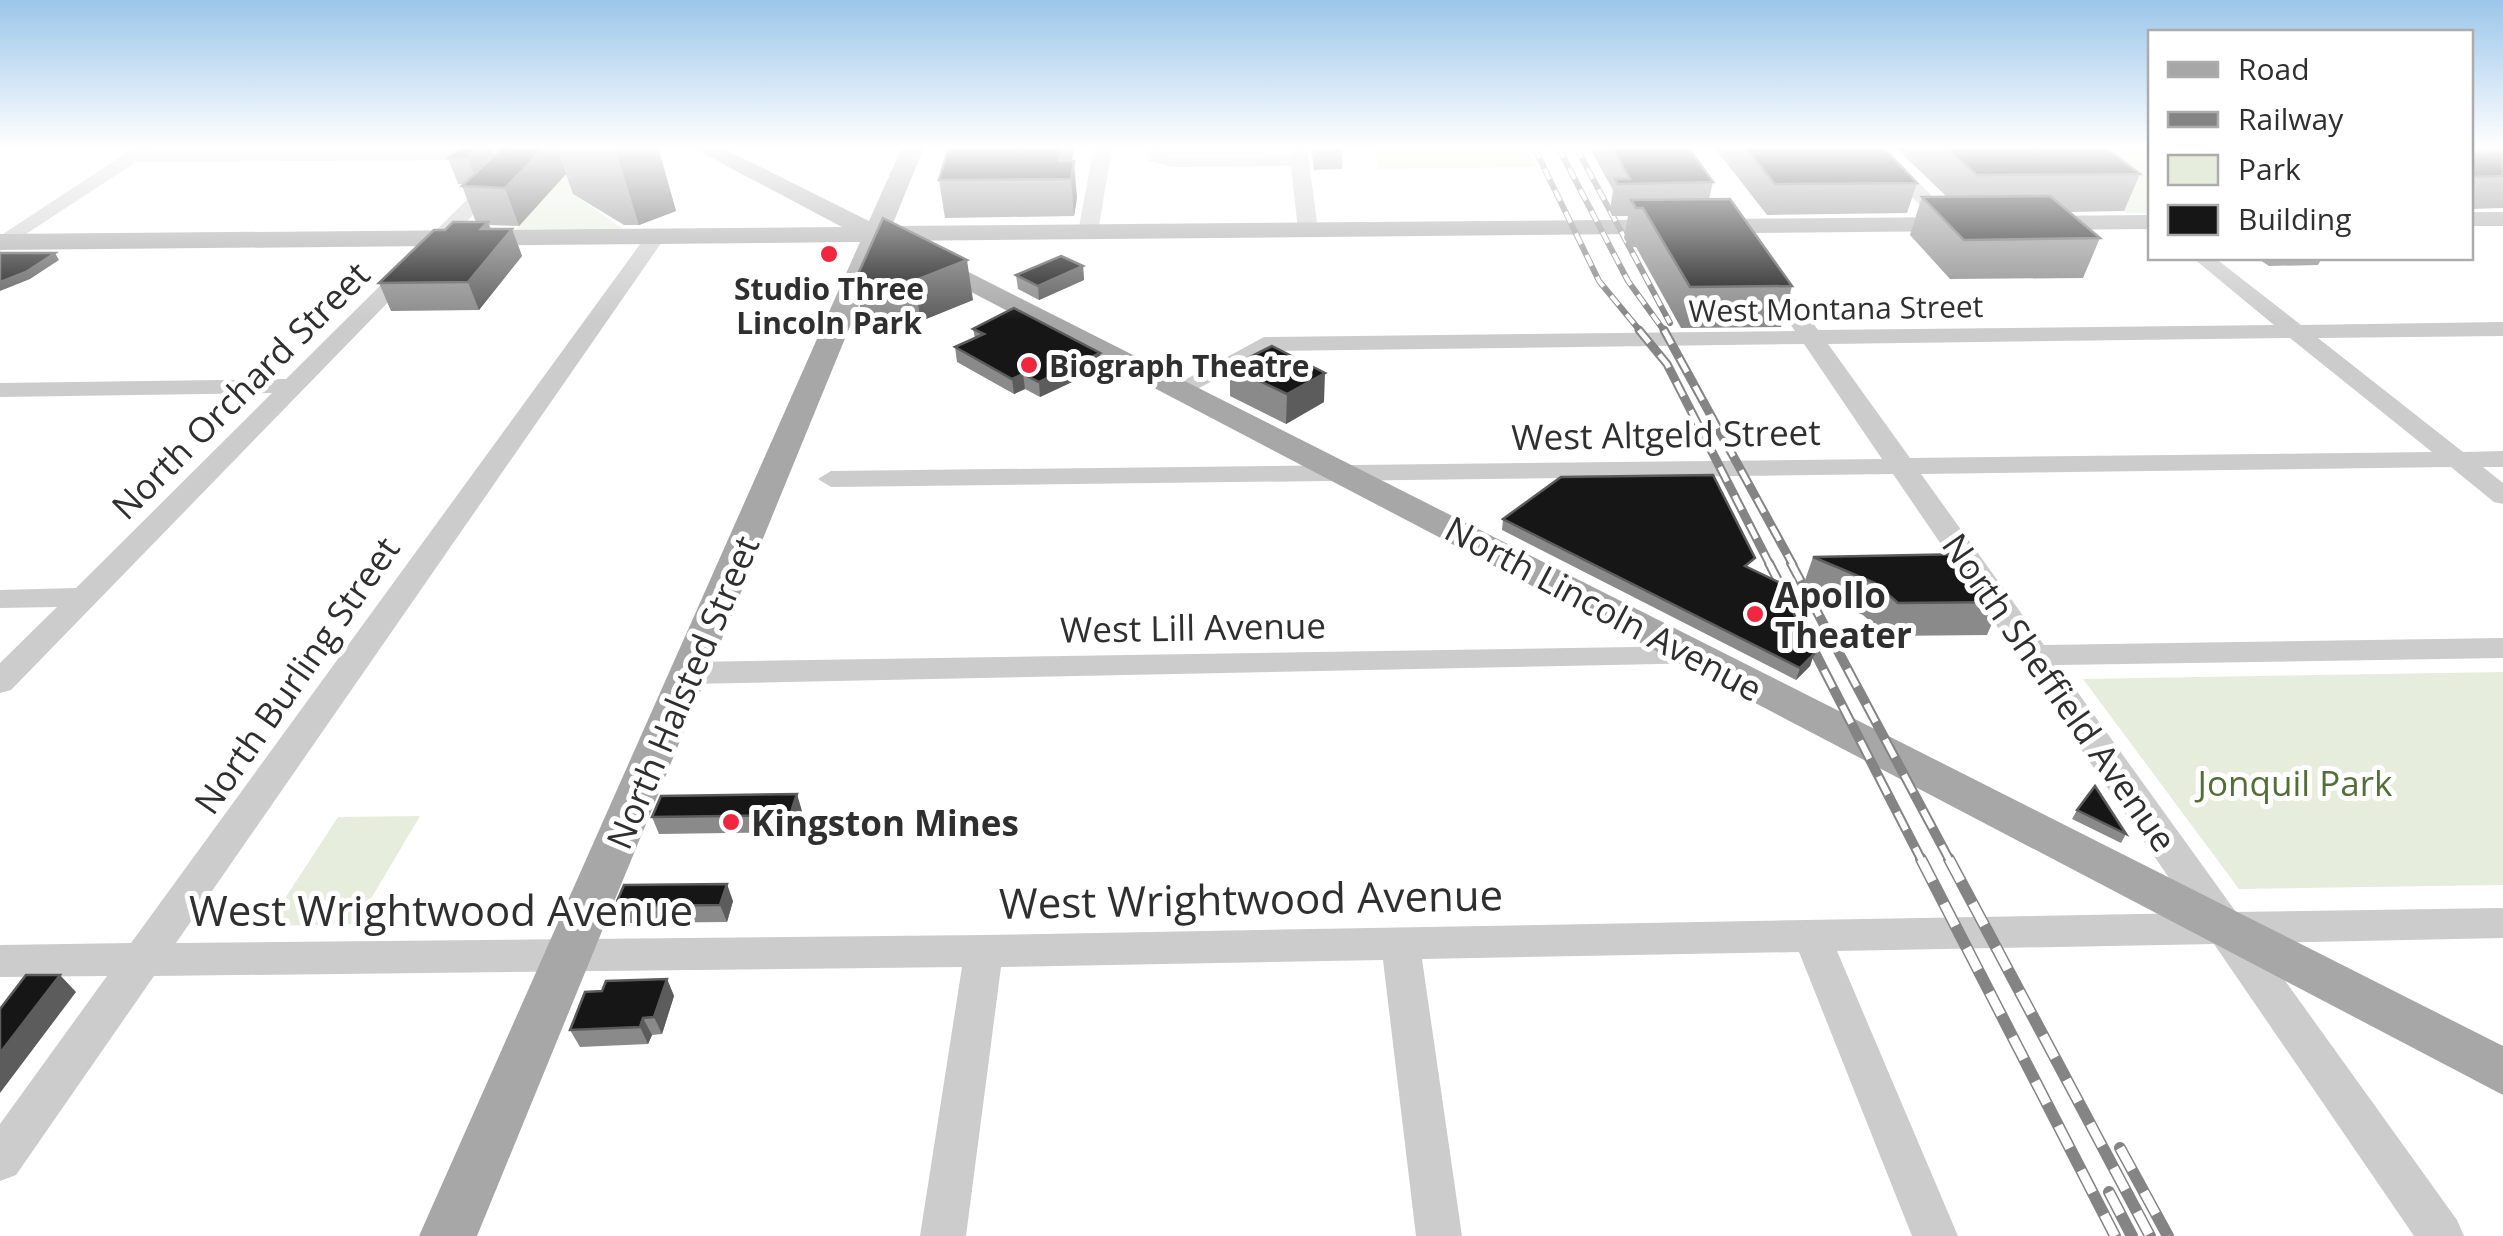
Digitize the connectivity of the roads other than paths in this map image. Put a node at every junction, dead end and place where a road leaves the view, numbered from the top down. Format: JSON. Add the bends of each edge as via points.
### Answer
{"nodes":[{"id":1,"x":59,"y":205,"type":"edge"},
{"id":2,"x":473,"y":205,"type":"edge"},
{"id":3,"x":818,"y":205,"type":"edge"},
{"id":4,"x":889,"y":205,"type":"edge"},
{"id":5,"x":1093,"y":205,"type":"edge"},
{"id":6,"x":1305,"y":205,"type":"edge"},
{"id":7,"x":1930,"y":205,"type":"edge"},
{"id":8,"x":1726,"y":215,"type":"junction"},
{"id":9,"x":2473,"y":219,"type":"edge"},
{"id":10,"x":2503,"y":219,"type":"edge"},
{"id":11,"x":2148,"y":222,"type":"edge"},
{"id":12,"x":1949,"y":224,"type":"junction"},
{"id":13,"x":1308,"y":230,"type":"junction"},
{"id":14,"x":1088,"y":232,"type":"junction"},
{"id":15,"x":877,"y":234,"type":"junction"},
{"id":16,"x":656,"y":236,"type":"junction"},
{"id":17,"x":440,"y":238,"type":"junction"},
{"id":18,"x":1,"y":243,"type":"edge"},
{"id":19,"x":2206,"y":260,"type":"edge"},
{"id":20,"x":2503,"y":329,"type":"edge"},
{"id":21,"x":2296,"y":332,"type":"junction"},
{"id":22,"x":1812,"y":338,"type":"junction"},
{"id":23,"x":291,"y":386,"type":"junction"},
{"id":24,"x":1180,"y":389,"type":"junction"},
{"id":25,"x":0,"y":390,"type":"edge"},
{"id":26,"x":2503,"y":459,"type":"edge"},
{"id":27,"x":2457,"y":460,"type":"junction"},
{"id":28,"x":1902,"y":466,"type":"junction"},
{"id":29,"x":1346,"y":473,"type":"junction"},
{"id":30,"x":831,"y":479,"type":"dead end"},
{"id":31,"x":2503,"y":496,"type":"edge"},
{"id":32,"x":85,"y":597,"type":"junction"},
{"id":33,"x":0,"y":600,"type":"edge"},
{"id":34,"x":2503,"y":648,"type":"edge"},
{"id":35,"x":2034,"y":655,"type":"junction"},
{"id":36,"x":1697,"y":656,"type":"junction"},
{"id":37,"x":690,"y":673,"type":"junction"},
{"id":38,"x":0,"y":682,"type":"edge"},
{"id":39,"x":2503,"y":923,"type":"edge"},
{"id":40,"x":2226,"y":928,"type":"junction"},
{"id":41,"x":1811,"y":934,"type":"junction"},
{"id":42,"x":1400,"y":942,"type":"junction"},
{"id":43,"x":984,"y":951,"type":"junction"},
{"id":44,"x":568,"y":957,"type":"junction"},
{"id":45,"x":144,"y":959,"type":"junction"},
{"id":46,"x":0,"y":961,"type":"edge"},
{"id":47,"x":2503,"y":1072,"type":"edge"},
{"id":48,"x":0,"y":1160,"type":"edge"},
{"id":49,"x":448,"y":1236,"type":"edge"},
{"id":50,"x":943,"y":1236,"type":"edge"},
{"id":51,"x":1438,"y":1236,"type":"edge"},
{"id":52,"x":1935,"y":1236,"type":"edge"},
{"id":53,"x":2440,"y":1236,"type":"edge"}],
"edges":[{"from":1,"to":18,"type":"street"},
{"from":2,"to":17,"type":"street","name":"North Orchard Street"},
{"from":3,"to":15,"type":"main road","name":"North Lincoln Avenue"},
{"from":4,"to":15,"type":"main road","name":"North Halsted Street"},
{"from":5,"to":14,"type":"street"},
{"from":6,"to":13,"type":"street"},
{"from":7,"to":12,"type":"street"},
{"from":8,"to":12,"type":"main road"},
{"from":8,"to":13,"type":"main road"},
{"from":8,"to":22,"type":"street","name":"North Sheffield Avenue"},
{"from":9,"to":10,"type":"main road"},
{"from":11,"to":12,"type":"main road"},
{"from":13,"to":14,"type":"main road"},
{"from":14,"to":15,"type":"main road"},
{"from":15,"to":16,"type":"main road"},
{"from":15,"to":24,"type":"main road","name":"North Lincoln Avenue"},
{"from":15,"to":37,"type":"main road","name":"North Halsted Street"},
{"from":16,"to":17,"type":"main road"},
{"from":16,"to":45,"type":"street","name":"North Burling Street"},
{"from":17,"to":18,"type":"main road"},
{"from":17,"to":23,"type":"street","name":"North Orchard Street"},
{"from":19,"to":21,"type":"street"},
{"from":20,"to":21,"type":"street","name":"West Montana Street"},
{"from":21,"to":22,"type":"street","name":"West Montana Street"},
{"from":21,"to":27,"type":"street"},
{"from":22,"to":24,"type":"street","name":"West Montana Street","via":[[1264,344]]},
{"from":22,"to":28,"type":"street","name":"North Sheffield Avenue"},
{"from":23,"to":25,"type":"street"},
{"from":23,"to":32,"type":"street","name":"North Orchard Street"},
{"from":24,"to":29,"type":"main road","name":"North Lincoln Avenue"},
{"from":26,"to":27,"type":"street","name":"West Altgeld Street"},
{"from":27,"to":28,"type":"street","name":"West Altgeld Street"},
{"from":27,"to":31,"type":"street"},
{"from":28,"to":29,"type":"street","name":"West Altgeld Street"},
{"from":28,"to":35,"type":"street","name":"North Sheffield Avenue"},
{"from":29,"to":30,"type":"street","name":"West Altgeld Street"},
{"from":29,"to":36,"type":"main road","name":"North Lincoln Avenue"},
{"from":32,"to":33,"type":"street"},
{"from":32,"to":38,"type":"street","name":"North Orchard Street"},
{"from":34,"to":35,"type":"street"},
{"from":35,"to":40,"type":"street","name":"North Sheffield Avenue"},
{"from":36,"to":37,"type":"street","name":"West Lill Avenue"},
{"from":36,"to":40,"type":"main road","name":"North Lincoln Avenue"},
{"from":37,"to":44,"type":"main road","name":"North Halsted Street"},
{"from":39,"to":40,"type":"street","name":"West Wrightwood Avenue"},
{"from":40,"to":41,"type":"street","name":"West Wrightwood Avenue"},
{"from":40,"to":47,"type":"main road","name":"North Lincoln Avenue"},
{"from":40,"to":53,"type":"street","name":"North Sheffield Avenue"},
{"from":41,"to":42,"type":"street","name":"West Wrightwood Avenue"},
{"from":41,"to":52,"type":"street"},
{"from":42,"to":43,"type":"street","name":"West Wrightwood Avenue"},
{"from":42,"to":51,"type":"street"},
{"from":43,"to":44,"type":"street","name":"West Wrightwood Avenue"},
{"from":43,"to":50,"type":"street"},
{"from":44,"to":45,"type":"street","name":"West Wrightwood Avenue"},
{"from":44,"to":49,"type":"main road","name":"North Halsted Street"},
{"from":45,"to":46,"type":"street","name":"West Wrightwood Avenue"},
{"from":45,"to":48,"type":"street","name":"North Burling Street"}]}
